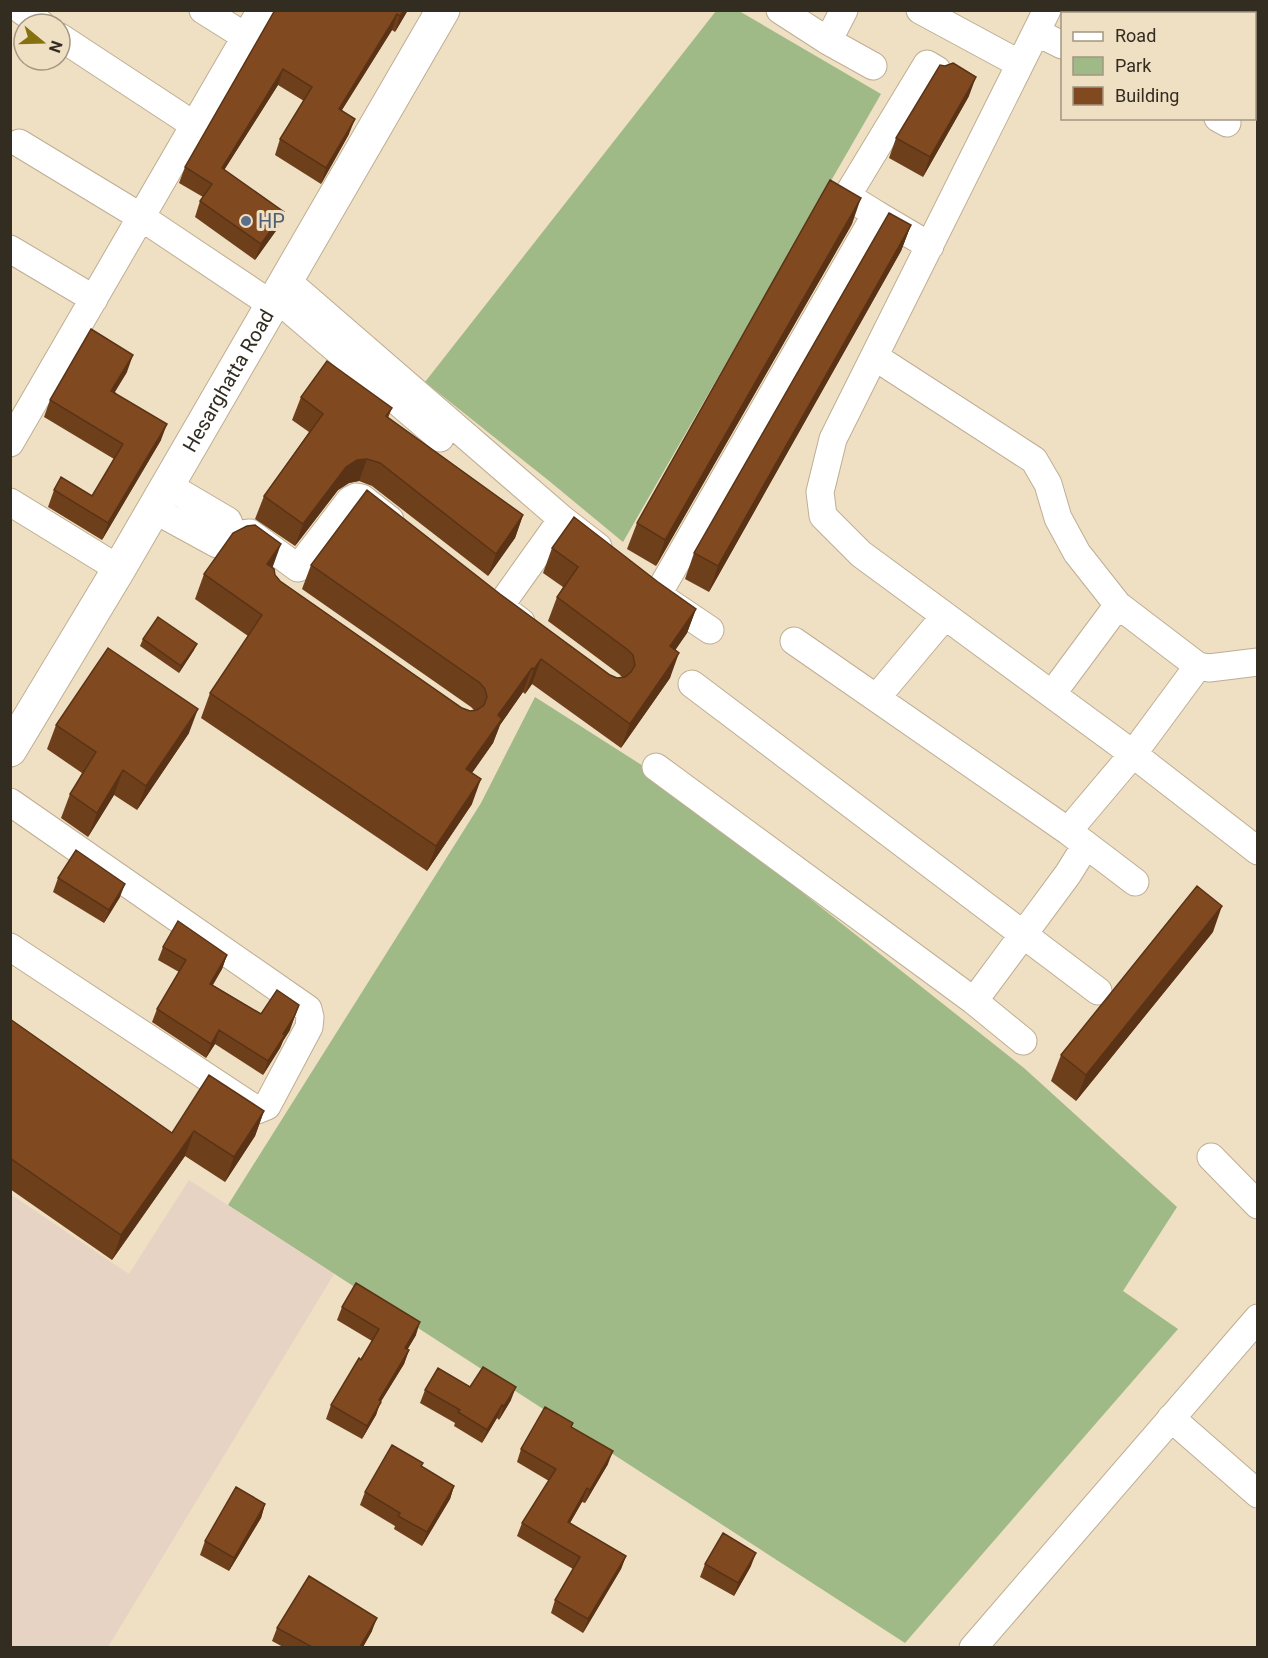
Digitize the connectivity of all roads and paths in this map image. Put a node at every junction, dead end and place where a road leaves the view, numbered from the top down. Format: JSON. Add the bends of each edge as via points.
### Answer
{"nodes":[{"id":1,"x":203,"y":10,"type":"edge"},
{"id":2,"x":261,"y":10,"type":"edge"},
{"id":3,"x":443,"y":10,"type":"edge"},
{"id":4,"x":780,"y":10,"type":"edge"},
{"id":5,"x":844,"y":10,"type":"edge"},
{"id":6,"x":920,"y":10,"type":"edge"},
{"id":7,"x":1041,"y":21,"type":"edge"},
{"id":8,"x":246,"y":37,"type":"junction"},
{"id":9,"x":828,"y":41,"type":"junction"},
{"id":10,"x":72,"y":44,"type":"edge"},
{"id":11,"x":1061,"y":44,"type":"edge"},
{"id":12,"x":1020,"y":64,"type":"junction"},
{"id":13,"x":873,"y":66,"type":"dead end"},
{"id":14,"x":936,"y":70,"type":"edge"},
{"id":15,"x":194,"y":125,"type":"junction"},
{"id":16,"x":19,"y":143,"type":"dead end"},
{"id":17,"x":876,"y":214,"type":"junction"},
{"id":18,"x":141,"y":217,"type":"junction"},
{"id":19,"x":930,"y":246,"type":"junction"},
{"id":20,"x":10,"y":249,"type":"edge"},
{"id":21,"x":278,"y":294,"type":"junction"},
{"id":22,"x":94,"y":299,"type":"junction"},
{"id":23,"x":875,"y":357,"type":"junction"},
{"id":24,"x":10,"y":443,"type":"edge"},
{"id":25,"x":160,"y":497,"type":"junction"},
{"id":26,"x":10,"y":502,"type":"edge"},
{"id":27,"x":556,"y":526,"type":"junction"},
{"id":28,"x":408,"y":534,"type":"edge"},
{"id":29,"x":614,"y":560,"type":"edge"},
{"id":30,"x":119,"y":569,"type":"junction"},
{"id":31,"x":1118,"y":604,"type":"junction"},
{"id":32,"x":945,"y":616,"type":"junction"},
{"id":33,"x":710,"y":630,"type":"dead end"},
{"id":34,"x":537,"y":633,"type":"edge"},
{"id":35,"x":794,"y":641,"type":"dead end"},
{"id":36,"x":1257,"y":662,"type":"edge"},
{"id":37,"x":1198,"y":666,"type":"junction"},
{"id":38,"x":692,"y":684,"type":"dead end"},
{"id":39,"x":1052,"y":694,"type":"junction"},
{"id":40,"x":877,"y":697,"type":"junction"},
{"id":41,"x":10,"y":750,"type":"edge"},
{"id":42,"x":1133,"y":754,"type":"junction"},
{"id":43,"x":656,"y":767,"type":"dead end"},
{"id":44,"x":10,"y":802,"type":"edge"},
{"id":45,"x":1077,"y":838,"type":"junction"},
{"id":46,"x":1257,"y":851,"type":"edge"},
{"id":47,"x":1135,"y":882,"type":"dead end"},
{"id":48,"x":1024,"y":934,"type":"junction"},
{"id":49,"x":10,"y":946,"type":"edge"},
{"id":50,"x":1098,"y":991,"type":"dead end"},
{"id":51,"x":974,"y":1001,"type":"junction"},
{"id":52,"x":1023,"y":1041,"type":"dead end"},
{"id":53,"x":1211,"y":1157,"type":"dead end"},
{"id":54,"x":1257,"y":1205,"type":"edge"},
{"id":55,"x":1257,"y":1318,"type":"edge"},
{"id":56,"x":1171,"y":1418,"type":"junction"},
{"id":57,"x":1257,"y":1494,"type":"edge"},
{"id":58,"x":973,"y":1647,"type":"edge"}],
"edges":[{"from":1,"to":8,"type":"street"},
{"from":2,"to":8,"type":"street"},
{"from":3,"to":21,"type":"main road","name":"Hesarghatta Road"},
{"from":4,"to":9,"type":"street"},
{"from":5,"to":9,"type":"street"},
{"from":6,"to":12,"type":"street"},
{"from":7,"to":11,"type":"street"},
{"from":7,"to":12,"type":"street"},
{"from":8,"to":15,"type":"street"},
{"from":9,"to":13,"type":"street"},
{"from":10,"to":15,"type":"street"},
{"from":12,"to":19,"type":"street"},
{"from":14,"to":17,"type":"street","via":[[927,64],[847,195]]},
{"from":15,"to":18,"type":"street"},
{"from":16,"to":18,"type":"street"},
{"from":17,"to":19,"type":"street"},
{"from":17,"to":33,"type":"street","via":[[649,588]]},
{"from":18,"to":21,"type":"street"},
{"from":18,"to":22,"type":"street"},
{"from":19,"to":23,"type":"street"},
{"from":20,"to":22,"type":"street"},
{"from":21,"to":25,"type":"main road","name":"Hesarghatta Road"},
{"from":21,"to":27,"type":"street"},
{"from":22,"to":24,"type":"street"},
{"from":23,"to":31,"type":"street","via":[[1034,460],[1077,553]]},
{"from":23,"to":32,"type":"street","via":[[833,439],[820,492],[823,516],[861,554]]},
{"from":25,"to":28,"type":"street","via":[[217,544],[250,532],[292,577],[356,497]]},
{"from":25,"to":30,"type":"main road","name":"Hesarghatta Road"},
{"from":26,"to":30,"type":"street"},
{"from":27,"to":29,"type":"street"},
{"from":27,"to":34,"type":"street","via":[[491,599]]},
{"from":30,"to":41,"type":"main road","name":"Hesarghatta Road"},
{"from":31,"to":37,"type":"street"},
{"from":31,"to":39,"type":"street"},
{"from":32,"to":39,"type":"street"},
{"from":32,"to":40,"type":"street"},
{"from":35,"to":40,"type":"street"},
{"from":36,"to":37,"type":"street"},
{"from":37,"to":42,"type":"street"},
{"from":38,"to":48,"type":"street"},
{"from":39,"to":42,"type":"street"},
{"from":40,"to":45,"type":"street"},
{"from":42,"to":45,"type":"street"},
{"from":42,"to":46,"type":"street"},
{"from":43,"to":51,"type":"street"},
{"from":44,"to":49,"type":"street","via":[[308,1009],[309,1027],[267,1106],[257,1110]]},
{"from":45,"to":47,"type":"street"},
{"from":45,"to":48,"type":"street","via":[[1068,874]]},
{"from":48,"to":50,"type":"street"},
{"from":48,"to":51,"type":"street"},
{"from":51,"to":52,"type":"street"},
{"from":53,"to":54,"type":"street"},
{"from":55,"to":56,"type":"street"},
{"from":56,"to":57,"type":"street"},
{"from":56,"to":58,"type":"street"}]}
